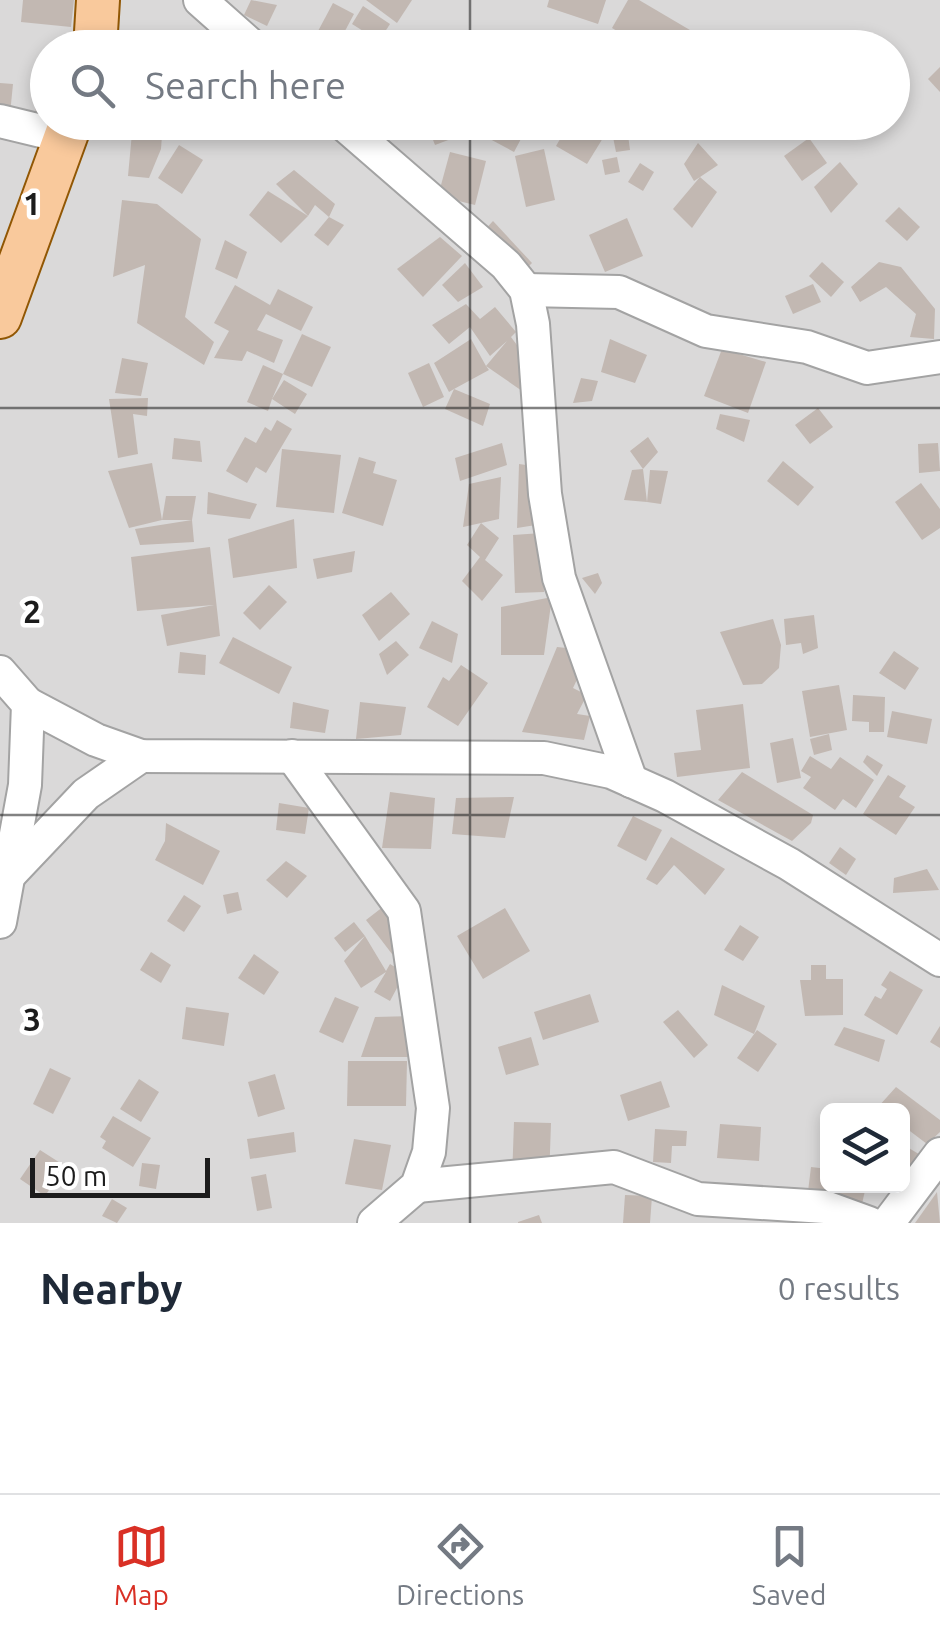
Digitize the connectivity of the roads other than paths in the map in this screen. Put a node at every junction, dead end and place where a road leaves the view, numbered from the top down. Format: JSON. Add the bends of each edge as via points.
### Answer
{"nodes":[{"id":1,"x":98,"y":0,"type":"edge"},
{"id":2,"x":200,"y":0,"type":"edge"},
{"id":3,"x":96,"y":30,"type":"edge"},
{"id":4,"x":234,"y":30,"type":"edge"},
{"id":5,"x":0,"y":121,"type":"edge"},
{"id":6,"x":30,"y":125,"type":"edge"},
{"id":7,"x":65,"y":140,"type":"edge"},
{"id":8,"x":362,"y":140,"type":"edge"},
{"id":9,"x":526,"y":290,"type":"junction"},
{"id":10,"x":0,"y":317,"type":"edge"},
{"id":11,"x":940,"y":357,"type":"edge"},
{"id":12,"x":0,"y":672,"type":"edge"},
{"id":13,"x":28,"y":704,"type":"junction"},
{"id":14,"x":141,"y":756,"type":"junction"},
{"id":15,"x":292,"y":756,"type":"junction"},
{"id":16,"x":631,"y":781,"type":"junction"},
{"id":17,"x":12,"y":872,"type":"junction"},
{"id":18,"x":0,"y":922,"type":"edge"},
{"id":19,"x":940,"y":960,"type":"edge"},
{"id":20,"x":940,"y":1154,"type":"edge"},
{"id":21,"x":417,"y":1186,"type":"junction"},
{"id":22,"x":374,"y":1223,"type":"edge"},
{"id":23,"x":869,"y":1223,"type":"edge"},
{"id":24,"x":888,"y":1223,"type":"edge"}],
"edges":[{"from":1,"to":3,"type":"main road"},
{"from":2,"to":4,"type":"street"},
{"from":5,"to":6,"type":"street"},
{"from":7,"to":10,"type":"main road"},
{"from":8,"to":9,"type":"street","via":[[506,264]]},
{"from":9,"to":11,"type":"street","via":[[619,292],[706,331],[807,347],[867,368]]},
{"from":9,"to":16,"type":"street","via":[[545,494],[560,578]]},
{"from":12,"to":13,"type":"street"},
{"from":13,"to":14,"type":"street"},
{"from":13,"to":17,"type":"street"},
{"from":14,"to":15,"type":"street"},
{"from":14,"to":17,"type":"street","via":[[86,794]]},
{"from":15,"to":16,"type":"street","via":[[544,758]]},
{"from":15,"to":21,"type":"street","via":[[404,912],[433,1108]]},
{"from":16,"to":19,"type":"street","via":[[789,864]]},
{"from":17,"to":18,"type":"street"},
{"from":20,"to":24,"type":"street"},
{"from":21,"to":22,"type":"street"},
{"from":21,"to":23,"type":"street","via":[[614,1167],[698,1199],[825,1207]]}]}
